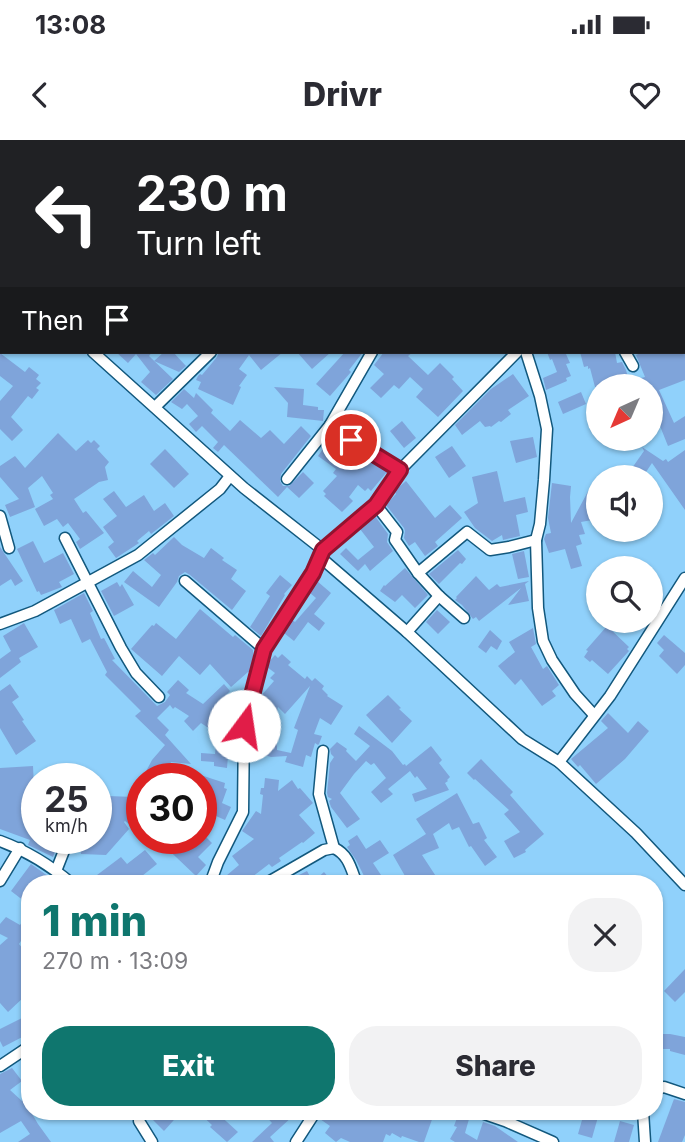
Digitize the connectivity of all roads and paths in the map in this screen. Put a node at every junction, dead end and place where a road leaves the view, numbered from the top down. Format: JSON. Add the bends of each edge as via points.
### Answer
{"nodes":[{"id":1,"x":95,"y":354,"type":"edge"},
{"id":2,"x":209,"y":354,"type":"edge"},
{"id":3,"x":371,"y":354,"type":"edge"},
{"id":4,"x":515,"y":354,"type":"edge"},
{"id":5,"x":527,"y":354,"type":"edge"},
{"id":6,"x":626,"y":354,"type":"edge"},
{"id":7,"x":633,"y":366,"type":"dead end"},
{"id":8,"x":155,"y":407,"type":"junction"},
{"id":9,"x":330,"y":425,"type":"junction"},
{"id":10,"x":400,"y":470,"type":"junction"},
{"id":11,"x":230,"y":476,"type":"junction"},
{"id":12,"x":287,"y":479,"type":"dead end"},
{"id":13,"x":244,"y":488,"type":"junction"},
{"id":14,"x":220,"y":489,"type":"junction"},
{"id":15,"x":376,"y":505,"type":"junction"},
{"id":16,"x":0,"y":516,"type":"edge"},
{"id":17,"x":65,"y":538,"type":"dead end"},
{"id":18,"x":536,"y":540,"type":"junction"},
{"id":19,"x":9,"y":548,"type":"dead end"},
{"id":20,"x":321,"y":553,"type":"junction"},
{"id":21,"x":418,"y":573,"type":"junction"},
{"id":22,"x":685,"y":578,"type":"edge"},
{"id":23,"x":185,"y":581,"type":"dead end"},
{"id":24,"x":89,"y":583,"type":"junction"},
{"id":25,"x":439,"y":596,"type":"junction"},
{"id":26,"x":464,"y":618,"type":"dead end"},
{"id":27,"x":0,"y":624,"type":"edge"},
{"id":28,"x":407,"y":632,"type":"junction"},
{"id":29,"x":264,"y":649,"type":"junction"},
{"id":30,"x":159,"y":697,"type":"dead end"},
{"id":31,"x":594,"y":715,"type":"junction"},
{"id":32,"x":323,"y":751,"type":"dead end"},
{"id":33,"x":559,"y":762,"type":"junction"},
{"id":34,"x":0,"y":841,"type":"edge"},
{"id":35,"x":20,"y":848,"type":"junction"},
{"id":36,"x":334,"y":848,"type":"junction"},
{"id":37,"x":63,"y":854,"type":"edge"},
{"id":38,"x":56,"y":871,"type":"junction"},
{"id":39,"x":61,"y":875,"type":"edge"},
{"id":40,"x":213,"y":875,"type":"edge"},
{"id":41,"x":281,"y":875,"type":"edge"},
{"id":42,"x":354,"y":875,"type":"edge"},
{"id":43,"x":0,"y":881,"type":"edge"},
{"id":44,"x":685,"y":885,"type":"edge"},
{"id":45,"x":21,"y":1052,"type":"edge"},
{"id":46,"x":0,"y":1066,"type":"edge"},
{"id":47,"x":663,"y":1087,"type":"edge"},
{"id":48,"x":685,"y":1094,"type":"edge"},
{"id":49,"x":310,"y":1120,"type":"edge"},
{"id":50,"x":502,"y":1120,"type":"edge"},
{"id":51,"x":644,"y":1120,"type":"edge"},
{"id":52,"x":139,"y":1121,"type":"dead end"},
{"id":53,"x":152,"y":1142,"type":"edge"},
{"id":54,"x":296,"y":1142,"type":"edge"},
{"id":55,"x":553,"y":1142,"type":"edge"},
{"id":56,"x":645,"y":1142,"type":"edge"}],
"edges":[{"from":1,"to":8,"type":"street"},
{"from":2,"to":8,"type":"street"},
{"from":3,"to":9,"type":"street"},
{"from":4,"to":10,"type":"street"},
{"from":5,"to":18,"type":"street","via":[[547,429]]},
{"from":6,"to":7,"type":"street"},
{"from":8,"to":11,"type":"street"},
{"from":9,"to":10,"type":"street"},
{"from":9,"to":12,"type":"street"},
{"from":10,"to":15,"type":"street"},
{"from":11,"to":13,"type":"street"},
{"from":11,"to":14,"type":"street"},
{"from":13,"to":14,"type":"street"},
{"from":13,"to":20,"type":"street"},
{"from":14,"to":24,"type":"street","via":[[138,555]]},
{"from":15,"to":20,"type":"street"},
{"from":15,"to":21,"type":"street","via":[[397,532],[395,540]]},
{"from":16,"to":19,"type":"street"},
{"from":17,"to":24,"type":"street"},
{"from":18,"to":21,"type":"street","via":[[490,550],[467,532]]},
{"from":18,"to":31,"type":"street","via":[[543,641],[575,694]]},
{"from":20,"to":28,"type":"street"},
{"from":20,"to":29,"type":"street"},
{"from":21,"to":25,"type":"street"},
{"from":22,"to":31,"type":"street"},
{"from":23,"to":29,"type":"street"},
{"from":24,"to":27,"type":"street"},
{"from":24,"to":30,"type":"street","via":[[136,673]]},
{"from":25,"to":26,"type":"street"},
{"from":25,"to":28,"type":"street"},
{"from":28,"to":33,"type":"street","via":[[522,739]]},
{"from":29,"to":40,"type":"street","via":[[244,726],[243,812]]},
{"from":31,"to":33,"type":"street"},
{"from":32,"to":36,"type":"street","via":[[319,794]]},
{"from":33,"to":44,"type":"street"},
{"from":34,"to":35,"type":"street"},
{"from":35,"to":38,"type":"street"},
{"from":35,"to":43,"type":"street"},
{"from":36,"to":41,"type":"street"},
{"from":36,"to":42,"type":"street","via":[[347,857]]},
{"from":37,"to":38,"type":"street"},
{"from":38,"to":39,"type":"street"},
{"from":45,"to":46,"type":"street"},
{"from":47,"to":48,"type":"street"},
{"from":49,"to":54,"type":"street"},
{"from":50,"to":55,"type":"street"},
{"from":51,"to":56,"type":"street"},
{"from":52,"to":53,"type":"street"}]}
